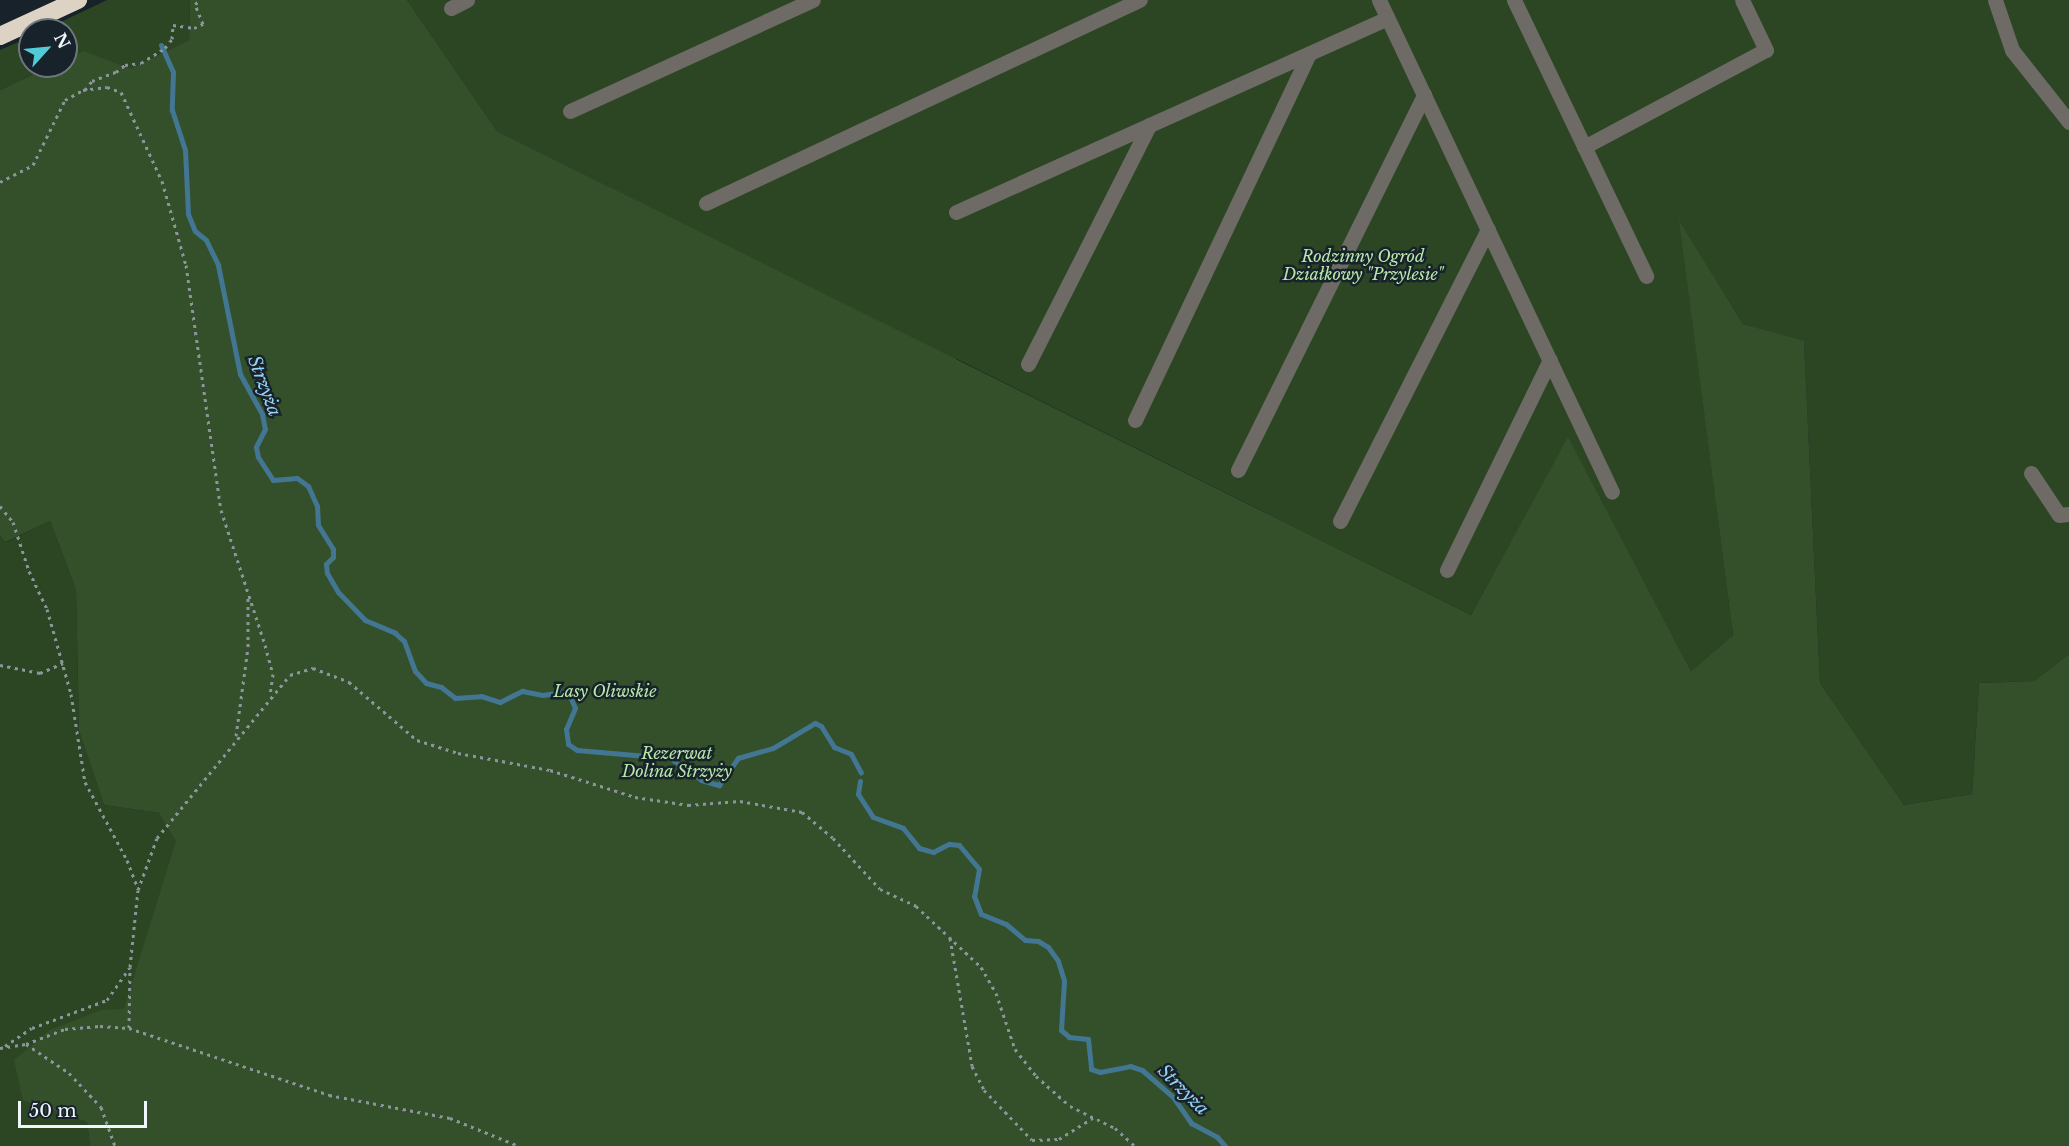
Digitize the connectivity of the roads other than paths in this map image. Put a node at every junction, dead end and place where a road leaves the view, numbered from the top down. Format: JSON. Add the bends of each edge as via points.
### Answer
{"nodes":[{"id":1,"x":78,"y":0,"type":"edge"},
{"id":2,"x":467,"y":0,"type":"edge"},
{"id":3,"x":813,"y":0,"type":"edge"},
{"id":4,"x":1140,"y":0,"type":"edge"},
{"id":5,"x":1379,"y":0,"type":"edge"},
{"id":6,"x":1514,"y":0,"type":"edge"},
{"id":7,"x":1742,"y":0,"type":"edge"},
{"id":8,"x":1995,"y":0,"type":"edge"},
{"id":9,"x":451,"y":8,"type":"dead end"},
{"id":10,"x":1388,"y":18,"type":"junction"},
{"id":11,"x":0,"y":36,"type":"edge"},
{"id":12,"x":1309,"y":53,"type":"junction"},
{"id":13,"x":1424,"y":95,"type":"junction"},
{"id":14,"x":570,"y":111,"type":"dead end"},
{"id":15,"x":2069,"y":122,"type":"edge"},
{"id":16,"x":1149,"y":125,"type":"junction"},
{"id":17,"x":1584,"y":147,"type":"junction"},
{"id":18,"x":706,"y":202,"type":"dead end"},
{"id":19,"x":956,"y":212,"type":"dead end"},
{"id":20,"x":1488,"y":230,"type":"junction"},
{"id":21,"x":1646,"y":276,"type":"dead end"},
{"id":22,"x":1550,"y":360,"type":"junction"},
{"id":23,"x":1028,"y":364,"type":"dead end"},
{"id":24,"x":1135,"y":420,"type":"dead end"},
{"id":25,"x":1238,"y":470,"type":"dead end"},
{"id":26,"x":2031,"y":472,"type":"dead end"},
{"id":27,"x":1612,"y":492,"type":"dead end"},
{"id":28,"x":2069,"y":514,"type":"edge"},
{"id":29,"x":1340,"y":521,"type":"dead end"},
{"id":30,"x":1447,"y":570,"type":"dead end"}],
"edges":[{"from":1,"to":11,"type":"highway"},
{"from":2,"to":9,"type":"lane"},
{"from":3,"to":14,"type":"lane"},
{"from":4,"to":18,"type":"lane"},
{"from":5,"to":10,"type":"lane"},
{"from":6,"to":17,"type":"lane"},
{"from":7,"to":17,"type":"lane","via":[[1767,50]]},
{"from":8,"to":15,"type":"lane","via":[[2012,50]]},
{"from":10,"to":12,"type":"lane"},
{"from":10,"to":13,"type":"lane"},
{"from":12,"to":16,"type":"lane"},
{"from":12,"to":24,"type":"lane"},
{"from":13,"to":20,"type":"lane"},
{"from":13,"to":25,"type":"lane"},
{"from":16,"to":19,"type":"lane"},
{"from":16,"to":23,"type":"lane"},
{"from":17,"to":21,"type":"lane"},
{"from":20,"to":22,"type":"lane"},
{"from":20,"to":29,"type":"lane"},
{"from":22,"to":27,"type":"lane"},
{"from":22,"to":30,"type":"lane"},
{"from":26,"to":28,"type":"lane","via":[[2059,515]]}]}
